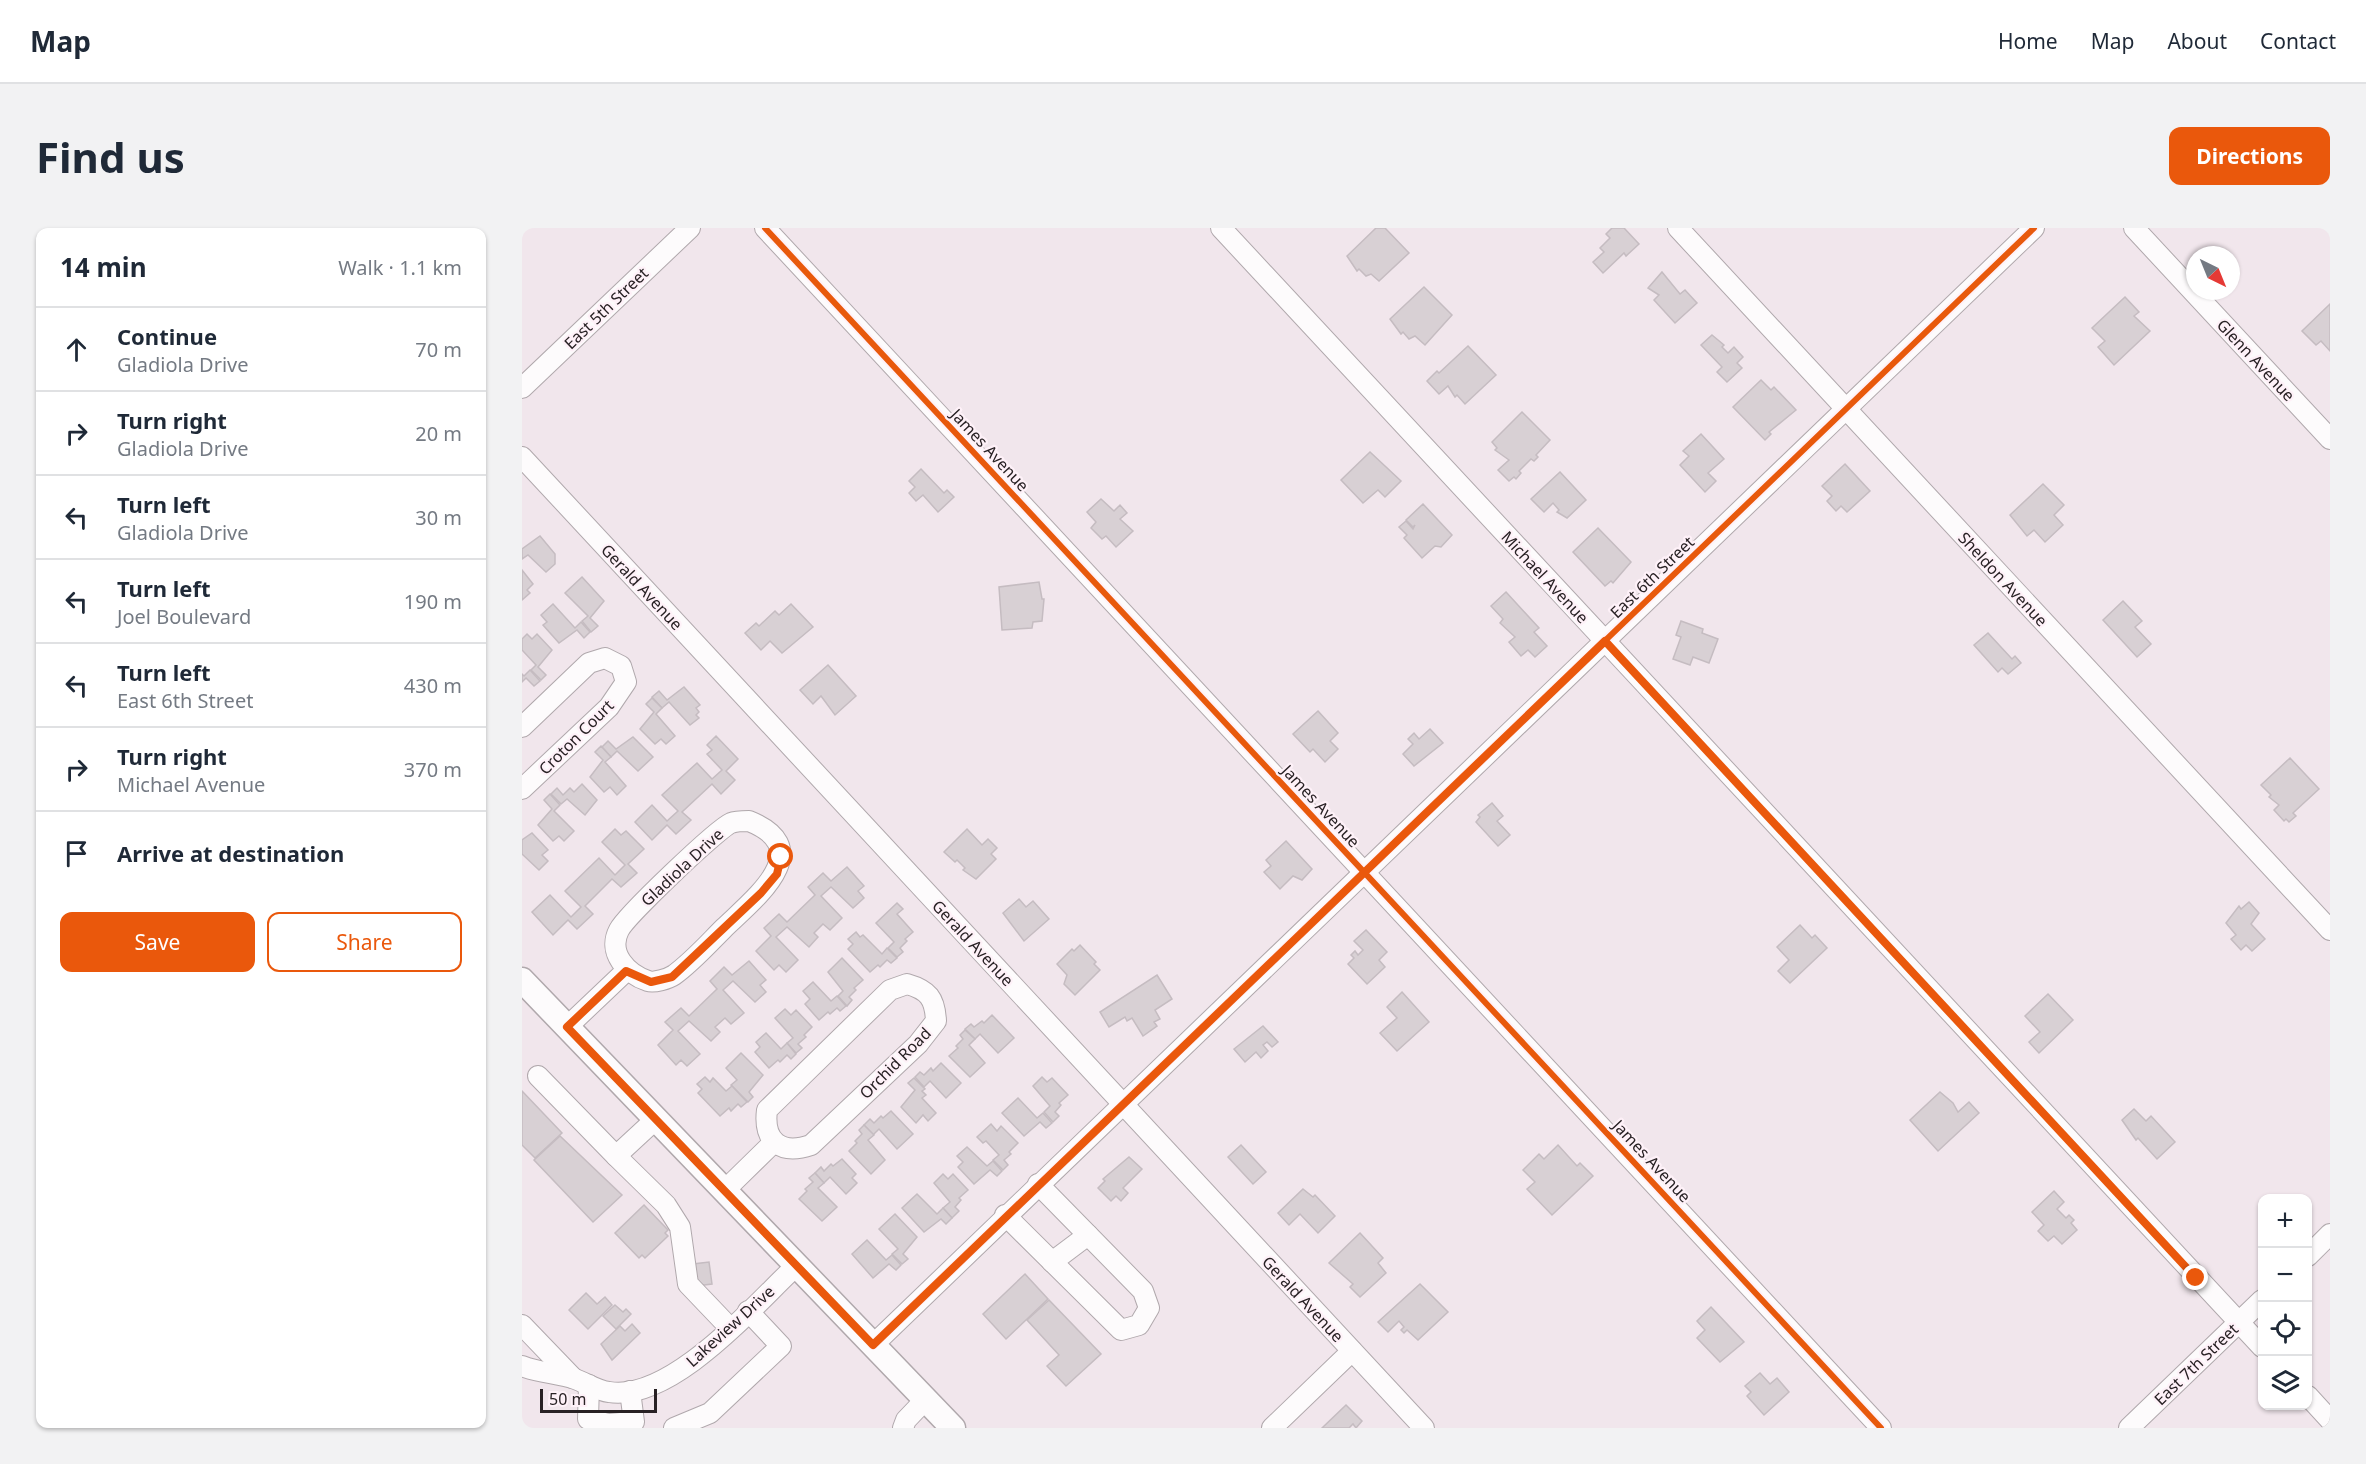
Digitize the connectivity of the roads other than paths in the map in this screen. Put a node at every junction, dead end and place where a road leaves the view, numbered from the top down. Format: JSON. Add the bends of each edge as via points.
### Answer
{"nodes":[{"id":1,"x":690,"y":228,"type":"edge"},
{"id":2,"x":765,"y":228,"type":"edge"},
{"id":3,"x":1221,"y":228,"type":"edge"},
{"id":4,"x":1678,"y":228,"type":"edge"},
{"id":5,"x":2034,"y":228,"type":"edge"},
{"id":6,"x":2134,"y":228,"type":"edge"},
{"id":7,"x":522,"y":388,"type":"edge"},
{"id":8,"x":1847,"y":409,"type":"junction"},
{"id":9,"x":2330,"y":439,"type":"edge"},
{"id":10,"x":522,"y":457,"type":"edge"},
{"id":11,"x":1605,"y":641,"type":"junction"},
{"id":12,"x":522,"y":727,"type":"edge"},
{"id":13,"x":522,"y":789,"type":"edge"},
{"id":14,"x":1363,"y":871,"type":"junction"},
{"id":15,"x":2330,"y":930,"type":"edge"},
{"id":16,"x":626,"y":971,"type":"junction"},
{"id":17,"x":522,"y":980,"type":"edge"},
{"id":18,"x":567,"y":1027,"type":"junction"},
{"id":19,"x":538,"y":1076,"type":"dead end"},
{"id":20,"x":1122,"y":1103,"type":"junction"},
{"id":21,"x":656,"y":1119,"type":"junction"},
{"id":22,"x":774,"y":1142,"type":"junction"},
{"id":23,"x":616,"y":1156,"type":"junction"},
{"id":24,"x":1038,"y":1184,"type":"junction"},
{"id":25,"x":725,"y":1190,"type":"junction"},
{"id":26,"x":1005,"y":1215,"type":"junction"},
{"id":27,"x":2330,"y":1234,"type":"edge"},
{"id":28,"x":1088,"y":1235,"type":"junction"},
{"id":29,"x":2312,"y":1251,"type":"edge"},
{"id":30,"x":1052,"y":1262,"type":"junction"},
{"id":31,"x":797,"y":1265,"type":"junction"},
{"id":32,"x":2259,"y":1302,"type":"edge"},
{"id":33,"x":748,"y":1311,"type":"junction"},
{"id":34,"x":2239,"y":1322,"type":"junction"},
{"id":35,"x":522,"y":1325,"type":"edge"},
{"id":36,"x":730,"y":1328,"type":"junction"},
{"id":37,"x":2258,"y":1343,"type":"edge"},
{"id":38,"x":873,"y":1345,"type":"junction"},
{"id":39,"x":1352,"y":1351,"type":"junction"},
{"id":40,"x":522,"y":1366,"type":"edge"},
{"id":41,"x":581,"y":1381,"type":"junction"},
{"id":42,"x":630,"y":1390,"type":"junction"},
{"id":43,"x":926,"y":1400,"type":"junction"},
{"id":44,"x":2312,"y":1401,"type":"edge"},
{"id":45,"x":2330,"y":1420,"type":"edge"},
{"id":46,"x":635,"y":1425,"type":"edge"},
{"id":47,"x":674,"y":1428,"type":"edge"},
{"id":48,"x":903,"y":1428,"type":"edge"},
{"id":49,"x":953,"y":1428,"type":"edge"},
{"id":50,"x":1272,"y":1428,"type":"edge"},
{"id":51,"x":1424,"y":1428,"type":"edge"},
{"id":52,"x":1881,"y":1428,"type":"edge"},
{"id":53,"x":2129,"y":1428,"type":"edge"}],
"edges":[{"from":1,"to":7,"type":"street","name":"East 5th Street"},
{"from":2,"to":14,"type":"street","name":"James Avenue"},
{"from":3,"to":11,"type":"street","name":"Michael Avenue"},
{"from":4,"to":8,"type":"street","name":"Sheldon Avenue"},
{"from":5,"to":8,"type":"street","name":"East 6th Street"},
{"from":6,"to":9,"type":"street","name":"Glenn Avenue"},
{"from":8,"to":11,"type":"street","name":"East 6th Street"},
{"from":8,"to":15,"type":"street","name":"Sheldon Avenue"},
{"from":10,"to":20,"type":"street","name":"Gerald Avenue"},
{"from":11,"to":14,"type":"street","name":"East 6th Street"},
{"from":11,"to":34,"type":"street","name":"Michael Avenue"},
{"from":12,"to":13,"type":"street","name":"Croton Court","via":[[589,663],[606,658],[621,666],[626,682],[609,707]]},
{"from":14,"to":20,"type":"street","name":"East 6th Street"},
{"from":14,"to":52,"type":"street","name":"James Avenue"},
{"from":16,"to":16,"type":"street","name":"Gladiola Drive","via":[[616,952],[618,930],[634,911],[732,822],[749,821],[765,827],[776,840],[781,857],[777,874],[761,893],[672,977],[651,982]]},
{"from":16,"to":18,"type":"street"},
{"from":17,"to":18,"type":"main road"},
{"from":18,"to":21,"type":"main road"},
{"from":19,"to":23,"type":"street"},
{"from":20,"to":24,"type":"street","name":"East 6th Street"},
{"from":20,"to":39,"type":"street","name":"Gerald Avenue"},
{"from":21,"to":23,"type":"street"},
{"from":21,"to":25,"type":"main road"},
{"from":22,"to":22,"type":"street","name":"Orchid Road","via":[[765,1127],[766,1110],[778,1097],[890,990],[907,984],[924,989],[935,1003],[936,1021],[918,1044],[811,1145],[794,1150]]},
{"from":22,"to":25,"type":"street"},
{"from":23,"to":36,"type":"street","via":[[666,1205],[680,1227],[688,1284]]},
{"from":24,"to":26,"type":"street","name":"East 6th Street"},
{"from":24,"to":28,"type":"street"},
{"from":25,"to":31,"type":"main road"},
{"from":26,"to":30,"type":"street"},
{"from":26,"to":38,"type":"street","name":"East 6th Street"},
{"from":27,"to":29,"type":"street"},
{"from":28,"to":30,"type":"street"},
{"from":28,"to":30,"type":"street","via":[[1143,1291],[1149,1308],[1139,1324],[1121,1330]]},
{"from":31,"to":33,"type":"street","name":"Lakeview Drive"},
{"from":31,"to":38,"type":"main road"},
{"from":32,"to":34,"type":"street","name":"East 7th Street"},
{"from":33,"to":36,"type":"street","name":"Lakeview Drive"},
{"from":33,"to":47,"type":"street","via":[[781,1346],[710,1413]]},
{"from":34,"to":37,"type":"street","name":"Michael Avenue"},
{"from":34,"to":53,"type":"street","name":"East 7th Street"},
{"from":35,"to":41,"type":"street"},
{"from":36,"to":42,"type":"street","name":"Lakeview Drive","via":[[681,1371]]},
{"from":38,"to":43,"type":"main road"},
{"from":39,"to":50,"type":"street"},
{"from":39,"to":51,"type":"street","name":"Gerald Avenue"},
{"from":40,"to":41,"type":"street","name":"Lakeview Drive"},
{"from":41,"to":42,"type":"street","name":"Lakeview Drive","via":[[609,1392]]},
{"from":41,"to":46,"type":"street","via":[[588,1419]]},
{"from":42,"to":46,"type":"street"},
{"from":43,"to":48,"type":"street"},
{"from":43,"to":49,"type":"main road"},
{"from":44,"to":45,"type":"street"}]}
